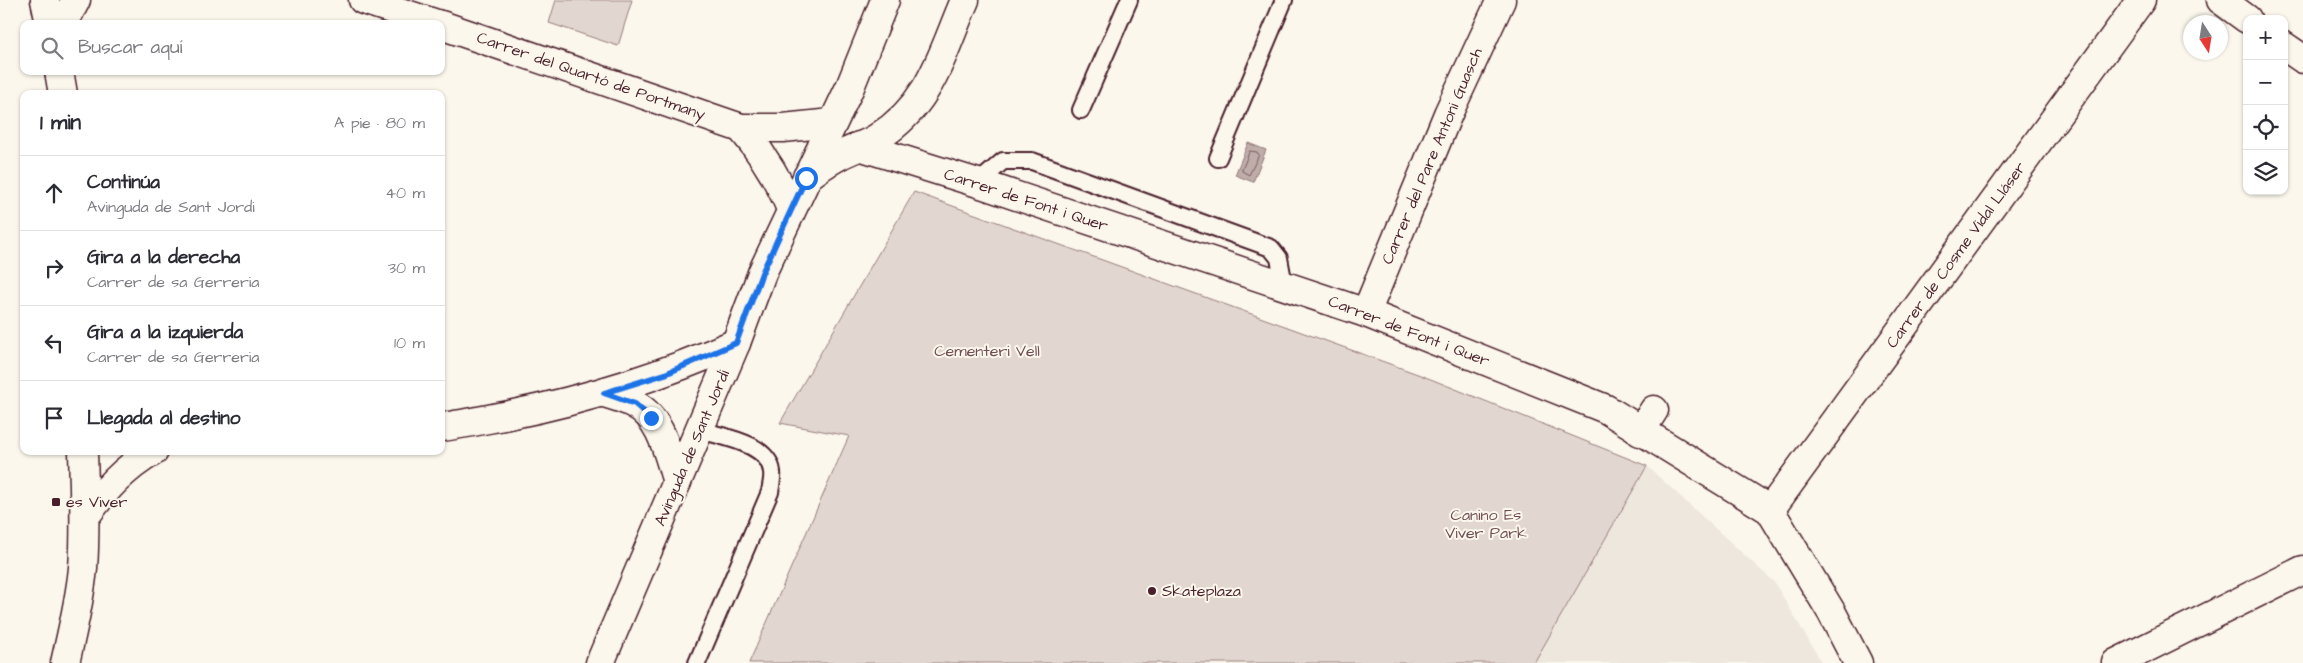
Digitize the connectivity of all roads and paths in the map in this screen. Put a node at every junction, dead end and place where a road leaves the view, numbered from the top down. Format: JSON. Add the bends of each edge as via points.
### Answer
{"nodes":[{"id":1,"x":45,"y":0,"type":"edge"},
{"id":2,"x":76,"y":0,"type":"edge"},
{"id":3,"x":363,"y":0,"type":"edge"},
{"id":4,"x":885,"y":0,"type":"edge"},
{"id":5,"x":965,"y":0,"type":"edge"},
{"id":6,"x":1129,"y":0,"type":"edge"},
{"id":7,"x":1284,"y":0,"type":"edge"},
{"id":8,"x":1501,"y":0,"type":"edge"},
{"id":9,"x":2141,"y":0,"type":"edge"},
{"id":10,"x":2222,"y":0,"type":"edge"},
{"id":11,"x":392,"y":4,"type":"edge"},
{"id":12,"x":2243,"y":16,"type":"edge"},
{"id":13,"x":49,"y":20,"type":"edge"},
{"id":14,"x":65,"y":20,"type":"edge"},
{"id":15,"x":428,"y":20,"type":"edge"},
{"id":16,"x":445,"y":26,"type":"edge"},
{"id":17,"x":2288,"y":49,"type":"edge"},
{"id":18,"x":2303,"y":59,"type":"edge"},
{"id":19,"x":60,"y":75,"type":"edge"},
{"id":20,"x":850,"y":87,"type":"junction"},
{"id":21,"x":62,"y":90,"type":"edge"},
{"id":22,"x":1081,"y":110,"type":"dead end"},
{"id":23,"x":832,"y":123,"type":"junction"},
{"id":24,"x":741,"y":128,"type":"junction"},
{"id":25,"x":859,"y":146,"type":"junction"},
{"id":26,"x":1218,"y":158,"type":"dead end"},
{"id":27,"x":806,"y":178,"type":"junction"},
{"id":28,"x":978,"y":183,"type":"junction"},
{"id":29,"x":791,"y":209,"type":"junction"},
{"id":30,"x":1284,"y":285,"type":"junction"},
{"id":31,"x":1366,"y":313,"type":"junction"},
{"id":32,"x":736,"y":343,"type":"junction"},
{"id":33,"x":604,"y":393,"type":"junction"},
{"id":34,"x":445,"y":425,"type":"edge"},
{"id":35,"x":700,"y":430,"type":"junction"},
{"id":36,"x":83,"y":455,"type":"edge"},
{"id":37,"x":148,"y":455,"type":"edge"},
{"id":38,"x":677,"y":482,"type":"junction"},
{"id":39,"x":1770,"y":510,"type":"junction"},
{"id":40,"x":85,"y":517,"type":"junction"},
{"id":41,"x":2303,"y":570,"type":"edge"},
{"id":42,"x":64,"y":663,"type":"edge"},
{"id":43,"x":600,"y":663,"type":"edge"},
{"id":44,"x":697,"y":663,"type":"edge"},
{"id":45,"x":1858,"y":663,"type":"edge"},
{"id":46,"x":2116,"y":663,"type":"edge"}],
"edges":[{"from":1,"to":13,"type":"street"},
{"from":2,"to":14,"type":"street"},
{"from":3,"to":11,"type":"street"},
{"from":4,"to":20,"type":"street","name":"Avinguda de Sant Jordi"},
{"from":5,"to":25,"type":"street","name":"Avinguda de Sant Jordi","via":[[928,87],[916,106],[876,139]]},
{"from":6,"to":22,"type":"lane"},
{"from":7,"to":26,"type":"lane"},
{"from":8,"to":31,"type":"street","name":"Carrer del Pare Antoni Guasch","via":[[1448,114]]},
{"from":9,"to":39,"type":"street","name":"Carrer de Cosme Vidal Lláser"},
{"from":10,"to":12,"type":"street"},
{"from":11,"to":15,"type":"street"},
{"from":16,"to":24,"type":"street","name":"Carrer del Quartó de Portmany"},
{"from":17,"to":18,"type":"street"},
{"from":19,"to":21,"type":"street"},
{"from":20,"to":23,"type":"street","name":"Avinguda de Sant Jordi"},
{"from":20,"to":25,"type":"street","name":"Avinguda de Sant Jordi","via":[[851,118]]},
{"from":23,"to":24,"type":"street","name":"Carrer del Quartó de Portmany"},
{"from":23,"to":27,"type":"street","name":"Avinguda de Sant Jordi"},
{"from":24,"to":29,"type":"street","via":[[763,154]]},
{"from":25,"to":27,"type":"street","name":"Avinguda de Sant Jordi"},
{"from":25,"to":28,"type":"street","name":"Carrer de Font i Quer"},
{"from":27,"to":29,"type":"street","name":"Avinguda de Sant Jordi"},
{"from":28,"to":30,"type":"street","name":"Carrer de Font i Quer"},
{"from":28,"to":30,"type":"lane","via":[[1003,161],[1032,161],[1271,248],[1279,258]]},
{"from":29,"to":32,"type":"street","name":"Avinguda de Sant Jordi","via":[[762,273]]},
{"from":30,"to":31,"type":"street","name":"Carrer de Font i Quer"},
{"from":31,"to":39,"type":"street","name":"Carrer de Font i Quer","via":[[1606,409],[1647,421]]},
{"from":32,"to":33,"type":"street","via":[[665,374]]},
{"from":32,"to":35,"type":"street","name":"Avinguda de Sant Jordi"},
{"from":33,"to":34,"type":"street"},
{"from":33,"to":38,"type":"street","via":[[635,404],[651,418],[663,439]]},
{"from":35,"to":38,"type":"street","name":"Avinguda de Sant Jordi"},
{"from":35,"to":44,"type":"lane","via":[[763,453],[772,470],[770,492]]},
{"from":36,"to":40,"type":"street"},
{"from":37,"to":40,"type":"street","via":[[117,478]]},
{"from":38,"to":43,"type":"street","name":"Avinguda de Sant Jordi"},
{"from":39,"to":45,"type":"street","name":"Carrer de Font i Quer"},
{"from":40,"to":42,"type":"street","via":[[83,569]]},
{"from":41,"to":46,"type":"street"}]}
